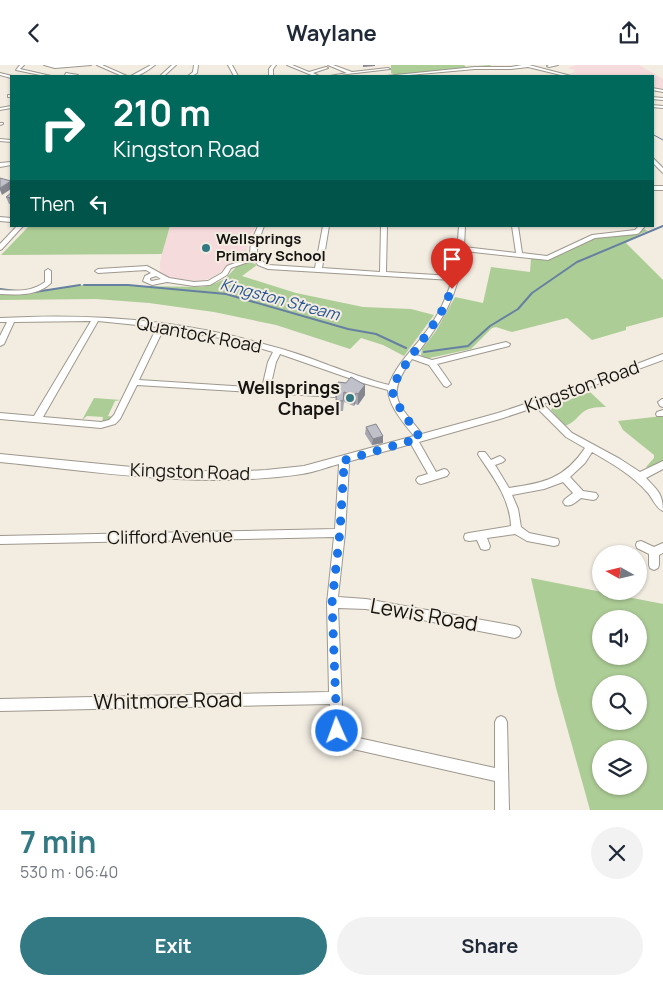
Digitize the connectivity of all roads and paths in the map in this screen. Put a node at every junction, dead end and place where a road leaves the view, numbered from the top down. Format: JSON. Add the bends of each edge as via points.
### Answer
{"nodes":[{"id":1,"x":22,"y":65,"type":"edge"},
{"id":2,"x":46,"y":65,"type":"edge"},
{"id":3,"x":89,"y":65,"type":"edge"},
{"id":4,"x":99,"y":65,"type":"edge"},
{"id":5,"x":153,"y":65,"type":"edge"},
{"id":6,"x":173,"y":65,"type":"edge"},
{"id":7,"x":289,"y":65,"type":"edge"},
{"id":8,"x":475,"y":65,"type":"edge"},
{"id":9,"x":525,"y":65,"type":"edge"},
{"id":10,"x":559,"y":65,"type":"edge"},
{"id":11,"x":460,"y":66,"type":"edge"},
{"id":12,"x":493,"y":66,"type":"edge"},
{"id":13,"x":549,"y":66,"type":"dead end"},
{"id":14,"x":328,"y":67,"type":"edge"},
{"id":15,"x":388,"y":67,"type":"edge"},
{"id":16,"x":28,"y":72,"type":"junction"},
{"id":17,"x":309,"y":73,"type":"junction"},
{"id":18,"x":351,"y":73,"type":"junction"},
{"id":19,"x":0,"y":74,"type":"edge"},
{"id":20,"x":22,"y":75,"type":"edge"},
{"id":21,"x":44,"y":75,"type":"edge"},
{"id":22,"x":67,"y":75,"type":"edge"},
{"id":23,"x":76,"y":75,"type":"dead end"},
{"id":24,"x":123,"y":75,"type":"edge"},
{"id":25,"x":136,"y":75,"type":"edge"},
{"id":26,"x":163,"y":75,"type":"edge"},
{"id":27,"x":314,"y":75,"type":"edge"},
{"id":28,"x":343,"y":75,"type":"edge"},
{"id":29,"x":413,"y":75,"type":"edge"},
{"id":30,"x":555,"y":75,"type":"edge"},
{"id":31,"x":10,"y":76,"type":"edge"},
{"id":32,"x":0,"y":80,"type":"edge"},
{"id":33,"x":654,"y":161,"type":"edge"},
{"id":34,"x":663,"y":171,"type":"edge"},
{"id":35,"x":19,"y":227,"type":"edge"},
{"id":36,"x":261,"y":227,"type":"edge"},
{"id":37,"x":326,"y":227,"type":"edge"},
{"id":38,"x":384,"y":227,"type":"edge"},
{"id":39,"x":462,"y":227,"type":"edge"},
{"id":40,"x":515,"y":227,"type":"edge"},
{"id":41,"x":641,"y":227,"type":"edge"},
{"id":42,"x":0,"y":248,"type":"edge"},
{"id":43,"x":462,"y":249,"type":"junction"},
{"id":44,"x":519,"y":255,"type":"junction"},
{"id":45,"x":254,"y":258,"type":"junction"},
{"id":46,"x":48,"y":271,"type":"dead end"},
{"id":47,"x":98,"y":271,"type":"dead end"},
{"id":48,"x":318,"y":271,"type":"junction"},
{"id":49,"x":156,"y":274,"type":"junction"},
{"id":50,"x":382,"y":274,"type":"junction"},
{"id":51,"x":456,"y":278,"type":"junction"},
{"id":52,"x":167,"y":280,"type":"junction"},
{"id":53,"x":0,"y":292,"type":"edge"},
{"id":54,"x":12,"y":319,"type":"junction"},
{"id":55,"x":96,"y":319,"type":"junction"},
{"id":56,"x":0,"y":320,"type":"edge"},
{"id":57,"x":161,"y":326,"type":"junction"},
{"id":58,"x":0,"y":344,"type":"edge"},
{"id":59,"x":506,"y":344,"type":"dead end"},
{"id":60,"x":277,"y":351,"type":"junction"},
{"id":61,"x":411,"y":356,"type":"junction"},
{"id":62,"x":663,"y":357,"type":"edge"},
{"id":63,"x":432,"y":363,"type":"junction"},
{"id":64,"x":134,"y":382,"type":"junction"},
{"id":65,"x":447,"y":384,"type":"dead end"},
{"id":66,"x":392,"y":388,"type":"junction"},
{"id":67,"x":265,"y":391,"type":"junction"},
{"id":68,"x":332,"y":395,"type":"dead end"},
{"id":69,"x":537,"y":403,"type":"junction"},
{"id":70,"x":0,"y":416,"type":"edge"},
{"id":71,"x":37,"y":419,"type":"junction"},
{"id":72,"x":416,"y":439,"type":"junction"},
{"id":73,"x":590,"y":448,"type":"junction"},
{"id":74,"x":482,"y":454,"type":"dead end"},
{"id":75,"x":0,"y":458,"type":"edge"},
{"id":76,"x":342,"y":461,"type":"junction"},
{"id":77,"x":500,"y":461,"type":"dead end"},
{"id":78,"x":489,"y":464,"type":"junction"},
{"id":79,"x":663,"y":465,"type":"edge"},
{"id":80,"x":639,"y":477,"type":"junction"},
{"id":81,"x":565,"y":478,"type":"junction"},
{"id":82,"x":421,"y":480,"type":"dead end"},
{"id":83,"x":505,"y":492,"type":"junction"},
{"id":84,"x":580,"y":494,"type":"junction"},
{"id":85,"x":593,"y":496,"type":"dead end"},
{"id":86,"x":568,"y":502,"type":"dead end"},
{"id":87,"x":663,"y":507,"type":"edge"},
{"id":88,"x":516,"y":529,"type":"junction"},
{"id":89,"x":340,"y":533,"type":"junction"},
{"id":90,"x":480,"y":535,"type":"junction"},
{"id":91,"x":469,"y":537,"type":"dead end"},
{"id":92,"x":0,"y":540,"type":"edge"},
{"id":93,"x":554,"y":542,"type":"dead end"},
{"id":94,"x":485,"y":547,"type":"dead end"},
{"id":95,"x":658,"y":550,"type":"edge"},
{"id":96,"x":654,"y":565,"type":"dead end"},
{"id":97,"x":332,"y":603,"type":"junction"},
{"id":98,"x":515,"y":632,"type":"dead end"},
{"id":99,"x":336,"y":698,"type":"junction"},
{"id":100,"x":0,"y":705,"type":"edge"},
{"id":101,"x":502,"y":722,"type":"dead end"},
{"id":102,"x":502,"y":776,"type":"junction"},
{"id":103,"x":502,"y":810,"type":"edge"}],
"edges":[{"from":1,"to":16,"type":"street","via":[[17,69]]},
{"from":2,"to":3,"type":"street"},
{"from":4,"to":24,"type":"street"},
{"from":5,"to":25,"type":"street"},
{"from":6,"to":26,"type":"street"},
{"from":7,"to":17,"type":"street"},
{"from":8,"to":11,"type":"street"},
{"from":9,"to":12,"type":"street","via":[[511,68]]},
{"from":9,"to":30,"type":"street"},
{"from":10,"to":13,"type":"street"},
{"from":12,"to":29,"type":"street"},
{"from":14,"to":17,"type":"street"},
{"from":14,"to":18,"type":"street"},
{"from":15,"to":18,"type":"street"},
{"from":16,"to":20,"type":"street"},
{"from":16,"to":21,"type":"street"},
{"from":17,"to":27,"type":"street"},
{"from":18,"to":28,"type":"street"},
{"from":19,"to":31,"type":"street"},
{"from":22,"to":23,"type":"street"},
{"from":31,"to":32,"type":"street"},
{"from":33,"to":34,"type":"street"},
{"from":35,"to":42,"type":"street"},
{"from":36,"to":45,"type":"street","via":[[252,250]]},
{"from":37,"to":48,"type":"street"},
{"from":38,"to":50,"type":"street"},
{"from":39,"to":43,"type":"street"},
{"from":40,"to":44,"type":"street"},
{"from":41,"to":44,"type":"street","via":[[637,232],[594,236],[552,257]]},
{"from":43,"to":44,"type":"street"},
{"from":43,"to":51,"type":"street"},
{"from":45,"to":48,"type":"street","via":[[274,269]]},
{"from":45,"to":52,"type":"street","via":[[229,267],[210,283]]},
{"from":46,"to":53,"type":"street","via":[[48,283],[43,287]]},
{"from":47,"to":49,"type":"street","via":[[147,269]]},
{"from":48,"to":50,"type":"street"},
{"from":49,"to":52,"type":"street"},
{"from":49,"to":52,"type":"street","via":[[146,281]]},
{"from":50,"to":51,"type":"street"},
{"from":51,"to":61,"type":"street","via":[[440,315]]},
{"from":54,"to":55,"type":"street","name":"Quantock Road"},
{"from":54,"to":56,"type":"street","name":"Quantock Road"},
{"from":54,"to":58,"type":"street"},
{"from":55,"to":57,"type":"street","name":"Quantock Road"},
{"from":55,"to":71,"type":"street"},
{"from":57,"to":60,"type":"street","name":"Quantock Road"},
{"from":57,"to":64,"type":"street"},
{"from":59,"to":63,"type":"street","via":[[486,346]]},
{"from":60,"to":66,"type":"street","name":"Quantock Road"},
{"from":60,"to":67,"type":"street"},
{"from":61,"to":63,"type":"street"},
{"from":61,"to":66,"type":"street"},
{"from":62,"to":69,"type":"street","name":"Kingston Road"},
{"from":63,"to":65,"type":"street"},
{"from":64,"to":67,"type":"street"},
{"from":64,"to":71,"type":"street","via":[[117,417],[109,424]]},
{"from":66,"to":72,"type":"street","via":[[394,399]]},
{"from":67,"to":68,"type":"street"},
{"from":69,"to":72,"type":"street","name":"Kingston Road"},
{"from":69,"to":73,"type":"street","via":[[569,435]]},
{"from":70,"to":71,"type":"street"},
{"from":72,"to":76,"type":"street","name":"Kingston Road"},
{"from":72,"to":82,"type":"street","via":[[439,475]]},
{"from":73,"to":80,"type":"street","via":[[617,461]]},
{"from":73,"to":81,"type":"street","via":[[581,463]]},
{"from":74,"to":78,"type":"street"},
{"from":75,"to":76,"type":"street","name":"Kingston Road","via":[[216,477],[282,473]]},
{"from":76,"to":89,"type":"street"},
{"from":77,"to":78,"type":"street"},
{"from":78,"to":83,"type":"street"},
{"from":79,"to":80,"type":"street"},
{"from":80,"to":87,"type":"street"},
{"from":81,"to":83,"type":"street","via":[[541,487]]},
{"from":81,"to":84,"type":"street"},
{"from":83,"to":88,"type":"street","via":[[516,520]]},
{"from":84,"to":85,"type":"street"},
{"from":84,"to":86,"type":"street"},
{"from":88,"to":90,"type":"street"},
{"from":88,"to":93,"type":"street","via":[[527,537]]},
{"from":89,"to":92,"type":"street","name":"Clifford Avenue"},
{"from":89,"to":97,"type":"street"},
{"from":90,"to":91,"type":"street"},
{"from":90,"to":94,"type":"street"},
{"from":95,"to":96,"type":"street"},
{"from":97,"to":98,"type":"street","name":"Lewis Road","via":[[366,604]]},
{"from":97,"to":99,"type":"street"},
{"from":99,"to":100,"type":"street","name":"Whitmore Road"},
{"from":99,"to":102,"type":"street","via":[[337,731],[346,741]]},
{"from":101,"to":102,"type":"street"},
{"from":102,"to":103,"type":"street"}]}
